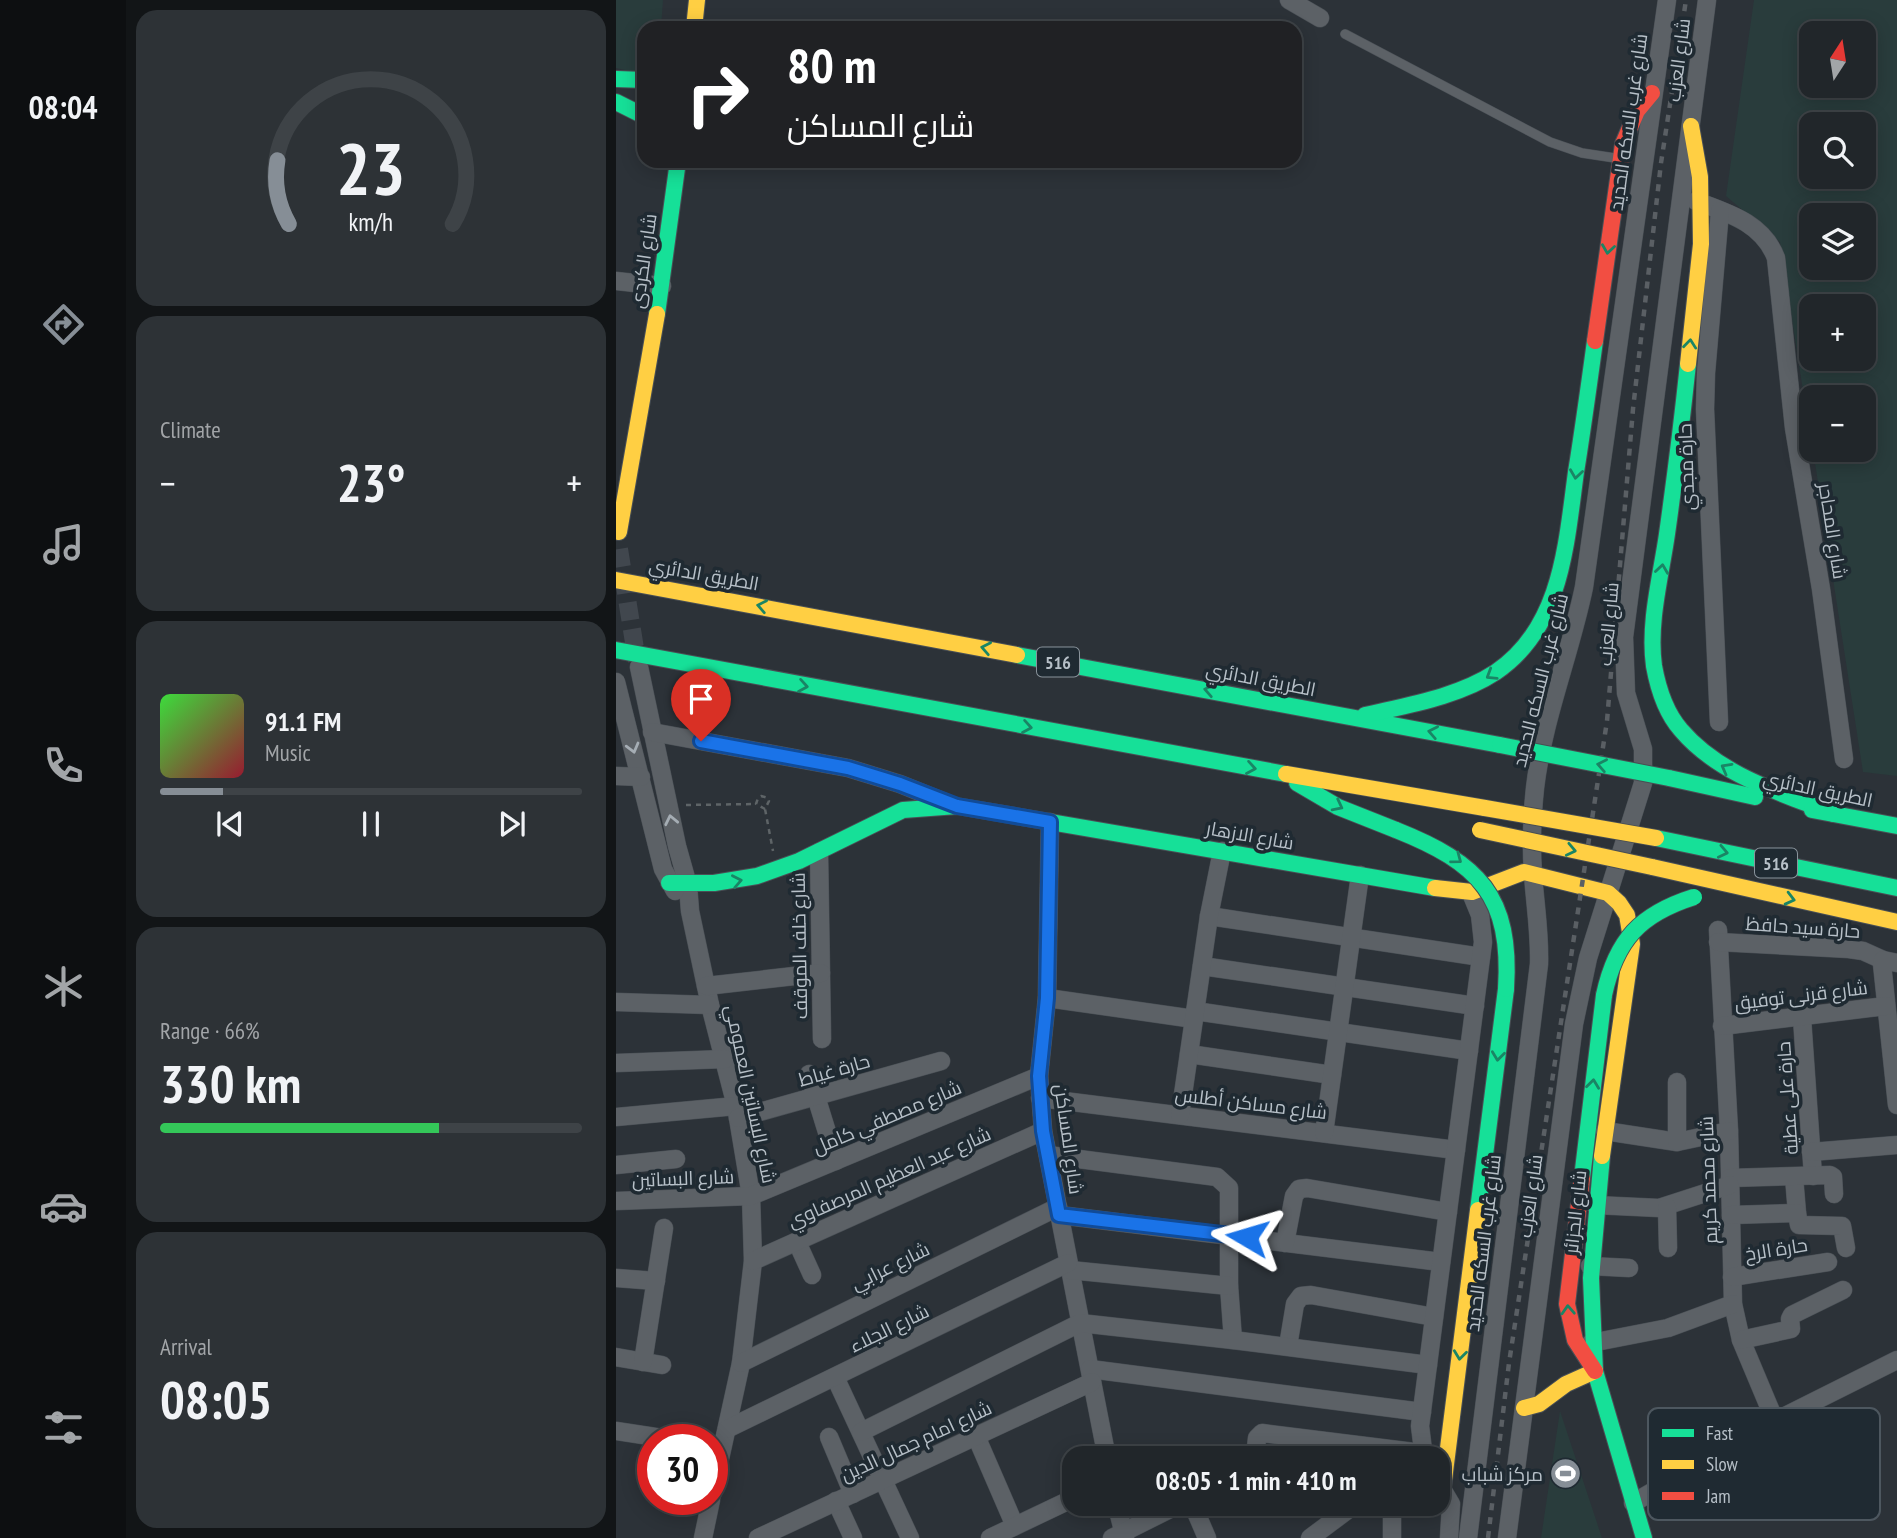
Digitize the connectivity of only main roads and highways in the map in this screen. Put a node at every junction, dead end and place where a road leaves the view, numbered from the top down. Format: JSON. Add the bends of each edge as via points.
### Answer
{"nodes":[{"id":1,"x":696,"y":0,"type":"edge"},
{"id":2,"x":694,"y":21,"type":"edge"},
{"id":3,"x":616,"y":79,"type":"edge"},
{"id":4,"x":637,"y":80,"type":"edge"},
{"id":5,"x":1653,"y":93,"type":"road end"},
{"id":6,"x":616,"y":102,"type":"edge"},
{"id":7,"x":637,"y":112,"type":"edge"},
{"id":8,"x":1691,"y":125,"type":"road end"},
{"id":9,"x":677,"y":168,"type":"edge"},
{"id":10,"x":618,"y":538,"type":"edge"},
{"id":11,"x":616,"y":580,"type":"edge"},
{"id":12,"x":616,"y":650,"type":"edge"},
{"id":13,"x":1355,"y":717,"type":"junction"},
{"id":14,"x":1284,"y":774,"type":"junction"},
{"id":15,"x":1433,"y":798,"type":"junction"},
{"id":16,"x":1834,"y":814,"type":"junction"},
{"id":17,"x":1897,"y":826,"type":"edge"},
{"id":18,"x":669,"y":883,"type":"road end"},
{"id":19,"x":1897,"y":888,"type":"edge"},
{"id":20,"x":1750,"y":889,"type":"junction"},
{"id":21,"x":1608,"y":893,"type":"joint"},
{"id":22,"x":1897,"y":922,"type":"edge"},
{"id":23,"x":1595,"y":1371,"type":"junction"},
{"id":24,"x":1524,"y":1408,"type":"road end"},
{"id":25,"x":1448,"y":1446,"type":"edge"},
{"id":26,"x":1644,"y":1538,"type":"edge"}],
"edges":[{"from":1,"to":2,"type":"main road"},
{"from":3,"to":4,"type":"main road"},
{"from":5,"to":13,"type":"main road","one_way":true,"via":[[1630,121],[1622,144],[1564,561],[1548,613],[1516,657],[1482,681],[1444,696]]},
{"from":6,"to":7,"type":"main road"},
{"from":16,"to":8,"type":"main road","one_way":true,"via":[[1712,761],[1694,746],[1668,710],[1654,667],[1654,622],[1701,244]]},
{"from":9,"to":10,"type":"main road","name":"شارع الكردى","via":[[662,286]]},
{"from":13,"to":11,"type":"main road","name":"الطريق الدائري","number":"516","one_way":true},
{"from":12,"to":14,"type":"main road","number":"516","one_way":true},
{"from":16,"to":13,"type":"main road","name":"الطريق الدائري","number":"516","one_way":true,"bridge":true},
{"from":14,"to":15,"type":"main road","number":"516"},
{"from":14,"to":25,"type":"main road","one_way":true,"bridge":true,"via":[[1338,807],[1450,853],[1479,879],[1499,912],[1509,969]]},
{"from":15,"to":19,"type":"main road","number":"516","one_way":true,"bridge":true},
{"from":15,"to":20,"type":"main road","one_way":true,"bridge":true,"via":[[1467,824]]},
{"from":16,"to":17,"type":"main road","name":"الطريق الدائري","number":"516"},
{"from":18,"to":21,"type":"main road","name":"شارع الازهار","one_way":true,"via":[[732,882],[776,870],[903,811],[957,806],[1471,893],[1490,889],[1510,875],[1533,873]]},
{"from":20,"to":22,"type":"main road","one_way":true},
{"from":23,"to":20,"type":"main road","one_way":true,"bridge":true,"via":[[1576,1344],[1567,1304],[1607,978],[1632,931],[1660,909],[1694,897]]},
{"from":21,"to":23,"type":"main road","name":"شارع الجزائر","via":[[1628,915],[1632,934],[1595,1205],[1590,1266]]},
{"from":23,"to":24,"type":"main road"},
{"from":23,"to":26,"type":"main road","name":"شارع الجزائر"}]}
